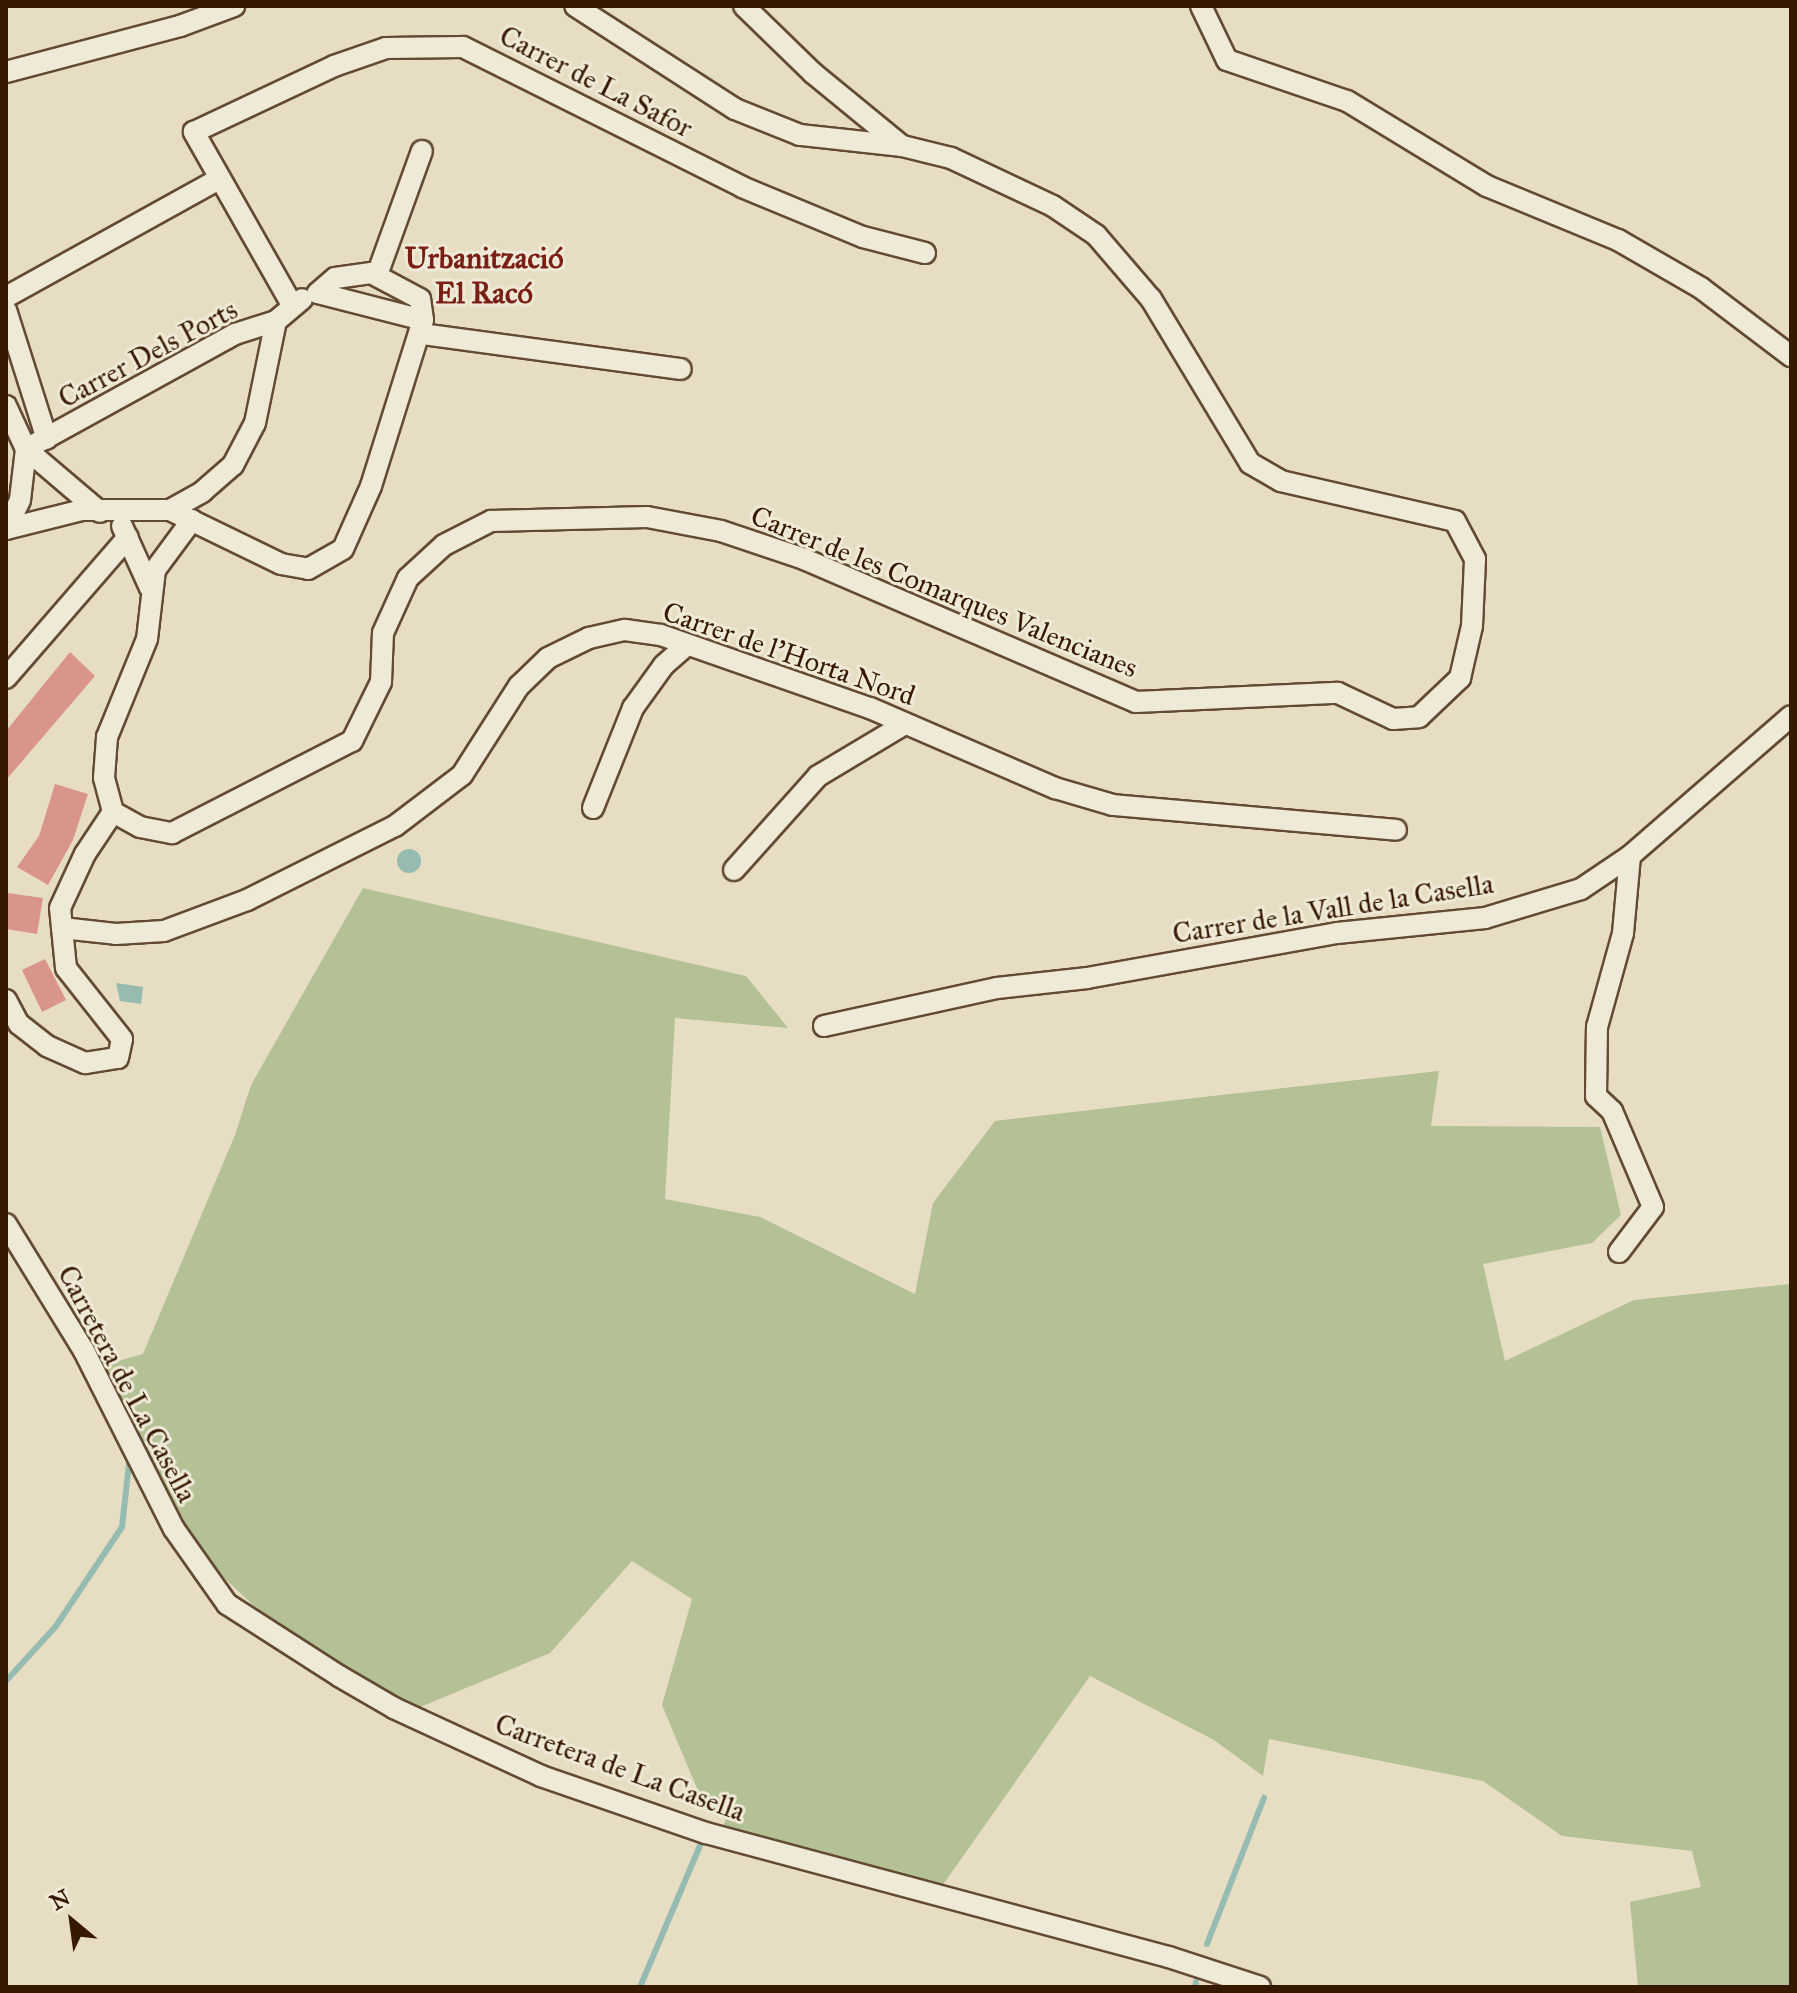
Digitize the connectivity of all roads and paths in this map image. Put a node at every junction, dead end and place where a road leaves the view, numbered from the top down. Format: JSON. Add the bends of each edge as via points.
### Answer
{"nodes":[{"id":1,"x":234,"y":6,"type":"edge"},
{"id":2,"x":575,"y":6,"type":"edge"},
{"id":3,"x":744,"y":6,"type":"edge"},
{"id":4,"x":1201,"y":6,"type":"edge"},
{"id":5,"x":6,"y":72,"type":"edge"},
{"id":6,"x":902,"y":146,"type":"junction"},
{"id":7,"x":422,"y":151,"type":"dead end"},
{"id":8,"x":217,"y":180,"type":"junction"},
{"id":9,"x":925,"y":253,"type":"dead end"},
{"id":10,"x":377,"y":275,"type":"junction"},
{"id":11,"x":318,"y":293,"type":"junction"},
{"id":12,"x":6,"y":297,"type":"edge"},
{"id":13,"x":291,"y":303,"type":"junction"},
{"id":14,"x":6,"y":310,"type":"edge"},
{"id":15,"x":276,"y":321,"type":"junction"},
{"id":16,"x":422,"y":327,"type":"junction"},
{"id":17,"x":1791,"y":356,"type":"edge"},
{"id":18,"x":681,"y":369,"type":"dead end"},
{"id":19,"x":6,"y":406,"type":"edge"},
{"id":20,"x":47,"y":439,"type":"junction"},
{"id":21,"x":26,"y":449,"type":"junction"},
{"id":22,"x":170,"y":510,"type":"junction"},
{"id":23,"x":107,"y":512,"type":"junction"},
{"id":24,"x":192,"y":520,"type":"junction"},
{"id":25,"x":6,"y":529,"type":"edge"},
{"id":26,"x":128,"y":537,"type":"junction"},
{"id":27,"x":150,"y":589,"type":"junction"},
{"id":28,"x":687,"y":645,"type":"junction"},
{"id":29,"x":6,"y":678,"type":"edge"},
{"id":30,"x":1791,"y":716,"type":"edge"},
{"id":31,"x":905,"y":724,"type":"junction"},
{"id":32,"x":593,"y":808,"type":"dead end"},
{"id":33,"x":113,"y":812,"type":"junction"},
{"id":34,"x":1396,"y":830,"type":"dead end"},
{"id":35,"x":1630,"y":856,"type":"junction"},
{"id":36,"x":734,"y":870,"type":"dead end"},
{"id":37,"x":62,"y":928,"type":"junction"},
{"id":38,"x":6,"y":1000,"type":"edge"},
{"id":39,"x":824,"y":1026,"type":"dead end"},
{"id":40,"x":6,"y":1224,"type":"edge"},
{"id":41,"x":1619,"y":1252,"type":"dead end"},
{"id":42,"x":1260,"y":1987,"type":"edge"}],
"edges":[{"from":1,"to":5,"type":"street","via":[[180,26]]},
{"from":2,"to":6,"type":"street","name":"Carrer de les Comarques Valencianes","via":[[735,109],[800,135]]},
{"from":3,"to":6,"type":"street","via":[[813,73]]},
{"from":4,"to":17,"type":"street","via":[[1227,60],[1347,101],[1487,186],[1618,240],[1701,288]]},
{"from":6,"to":33,"type":"street","name":"Carrer de les Comarques Valencianes","via":[[951,158],[1053,206],[1096,235],[1151,299],[1250,463],[1281,481],[1455,521],[1475,559],[1472,626],[1460,678],[1443,699],[1419,717],[1393,719],[1338,693],[1136,702],[804,559],[721,531],[647,517],[491,521],[444,545],[408,578],[383,633],[381,682],[352,741],[172,833],[140,827]]},
{"from":7,"to":10,"type":"street"},
{"from":8,"to":9,"type":"street","name":"Carrer de La Safor","via":[[194,132],[386,48],[463,47],[742,187],[863,237]]},
{"from":8,"to":12,"type":"street"},
{"from":8,"to":13,"type":"street"},
{"from":10,"to":11,"type":"street","via":[[335,278]]},
{"from":10,"to":16,"type":"street","via":[[420,299]]},
{"from":11,"to":13,"type":"street"},
{"from":11,"to":16,"type":"street"},
{"from":13,"to":15,"type":"street"},
{"from":14,"to":20,"type":"street","name":"Carrer Dels Ports"},
{"from":15,"to":20,"type":"street","name":"Carrer Dels Ports","via":[[235,334]]},
{"from":15,"to":22,"type":"street","via":[[255,423],[233,465]]},
{"from":16,"to":18,"type":"street"},
{"from":16,"to":24,"type":"street","via":[[371,486],[343,549],[308,569],[281,564]]},
{"from":19,"to":21,"type":"street"},
{"from":20,"to":21,"type":"street","name":"Carrer Dels Ports"},
{"from":21,"to":23,"type":"street"},
{"from":21,"to":25,"type":"street","via":[[20,500]]},
{"from":22,"to":23,"type":"street"},
{"from":22,"to":24,"type":"street"},
{"from":23,"to":25,"type":"street","via":[[82,510]]},
{"from":23,"to":26,"type":"street"},
{"from":24,"to":27,"type":"street","via":[[155,570]]},
{"from":26,"to":27,"type":"street"},
{"from":26,"to":29,"type":"street"},
{"from":27,"to":33,"type":"street","via":[[147,639],[107,737],[104,778]]},
{"from":28,"to":31,"type":"street","name":"Carrer de l'Horta Nord"},
{"from":28,"to":32,"type":"street","via":[[664,665],[633,708]]},
{"from":28,"to":37,"type":"street","name":"Carrer de l'Horta Nord","via":[[625,630],[589,638],[548,658],[519,686],[462,775],[395,826],[247,900],[164,931],[116,934]]},
{"from":30,"to":35,"type":"street","name":"Carrer de la Vall de la Casella"},
{"from":31,"to":34,"type":"street","name":"Carrer de l'Horta Nord","via":[[1055,788],[1113,805]]},
{"from":31,"to":36,"type":"street","via":[[818,776]]},
{"from":33,"to":37,"type":"street","via":[[85,854],[60,908]]},
{"from":35,"to":39,"type":"street","name":"Carrer de la Vall de la Casella","via":[[1581,889],[1485,918],[1337,933],[1087,978],[997,988]]},
{"from":35,"to":41,"type":"street","via":[[1623,933],[1597,1027],[1596,1096],[1612,1111],[1653,1207]]},
{"from":37,"to":38,"type":"street","via":[[66,968],[122,1039],[118,1058],[85,1063],[47,1046],[19,1024]]},
{"from":40,"to":42,"type":"street","name":"Carretera de La Casella","via":[[84,1351],[174,1529],[227,1604],[339,1676],[394,1708],[541,1776],[706,1833],[1169,1957]]}]}
